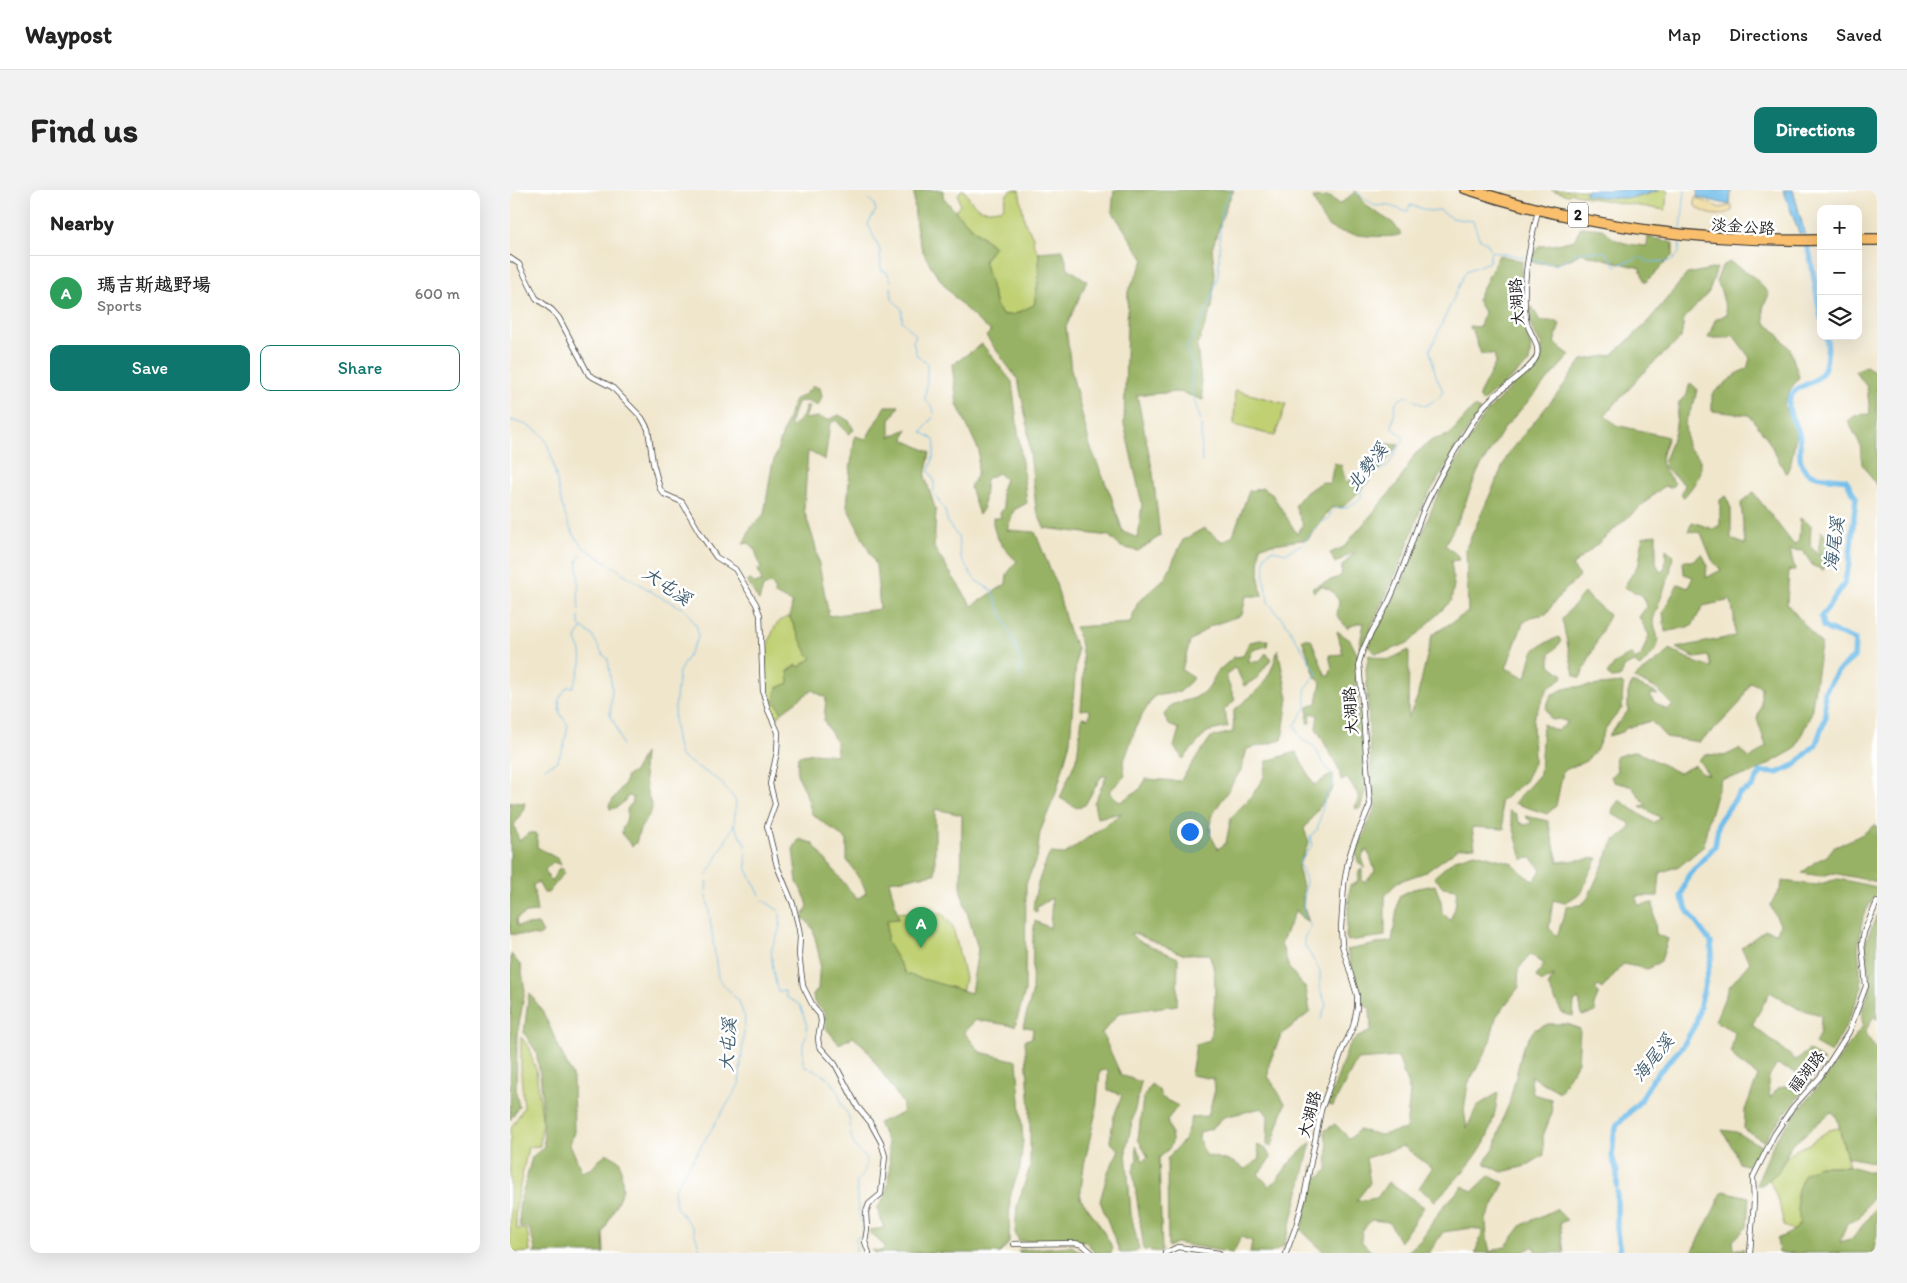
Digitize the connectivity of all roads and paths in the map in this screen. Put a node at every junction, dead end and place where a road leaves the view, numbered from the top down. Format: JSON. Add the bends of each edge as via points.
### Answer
{"nodes":[{"id":1,"x":1464,"y":190,"type":"edge"},
{"id":2,"x":1479,"y":190,"type":"edge"},
{"id":3,"x":1538,"y":209,"type":"junction"},
{"id":4,"x":1862,"y":237,"type":"edge"},
{"id":5,"x":1877,"y":237,"type":"edge"},
{"id":6,"x":1817,"y":239,"type":"edge"},
{"id":7,"x":1812,"y":240,"type":"junction"},
{"id":8,"x":1817,"y":241,"type":"edge"},
{"id":9,"x":1862,"y":242,"type":"edge"},
{"id":10,"x":1877,"y":242,"type":"edge"},
{"id":11,"x":510,"y":258,"type":"edge"},
{"id":12,"x":1877,"y":902,"type":"edge"},
{"id":13,"x":1014,"y":1244,"type":"dead end"},
{"id":14,"x":1286,"y":1251,"type":"edge"},
{"id":15,"x":870,"y":1253,"type":"edge"},
{"id":16,"x":1092,"y":1253,"type":"edge"},
{"id":17,"x":1166,"y":1253,"type":"edge"},
{"id":18,"x":1219,"y":1253,"type":"edge"},
{"id":19,"x":1280,"y":1253,"type":"edge"},
{"id":20,"x":1750,"y":1253,"type":"edge"}],
"edges":[{"from":1,"to":3,"type":"main road","name":"淡金公路","number":"2"},
{"from":2,"to":3,"type":"main road","name":"淡金公路","number":"2"},
{"from":3,"to":7,"type":"main road","name":"淡金公路","number":"2","via":[[1605,225],[1734,237]]},
{"from":3,"to":14,"type":"street","name":"大湖路","via":[[1524,282],[1526,322],[1537,346],[1537,355],[1533,363],[1482,408],[1456,451],[1425,508],[1389,601],[1362,650],[1360,663],[1370,805],[1348,861],[1341,928],[1357,1008],[1353,1027],[1321,1110],[1304,1197]]},
{"from":4,"to":5,"type":"main road"},
{"from":6,"to":7,"type":"main road","number":"2"},
{"from":7,"to":8,"type":"main road","number":"2"},
{"from":9,"to":10,"type":"main road"},
{"from":11,"to":15,"type":"street","via":[[518,264],[536,298],[559,318],[589,375],[612,387],[642,418],[648,430],[660,489],[682,502],[716,556],[735,569],[760,616],[763,692],[778,732],[770,784],[775,804],[767,826],[799,929],[803,986],[820,1015],[819,1046],[835,1064],[856,1106],[870,1122],[885,1156],[881,1194],[869,1204],[866,1212],[865,1242]]},
{"from":12,"to":20,"type":"street","name":"福湖路","via":[[1862,944],[1866,986],[1849,1032],[1820,1077],[1792,1108],[1774,1135],[1753,1177]]},
{"from":13,"to":16,"type":"street","via":[[1075,1243]]},
{"from":14,"to":19,"type":"street"},
{"from":17,"to":18,"type":"street","via":[[1178,1247]]}]}
